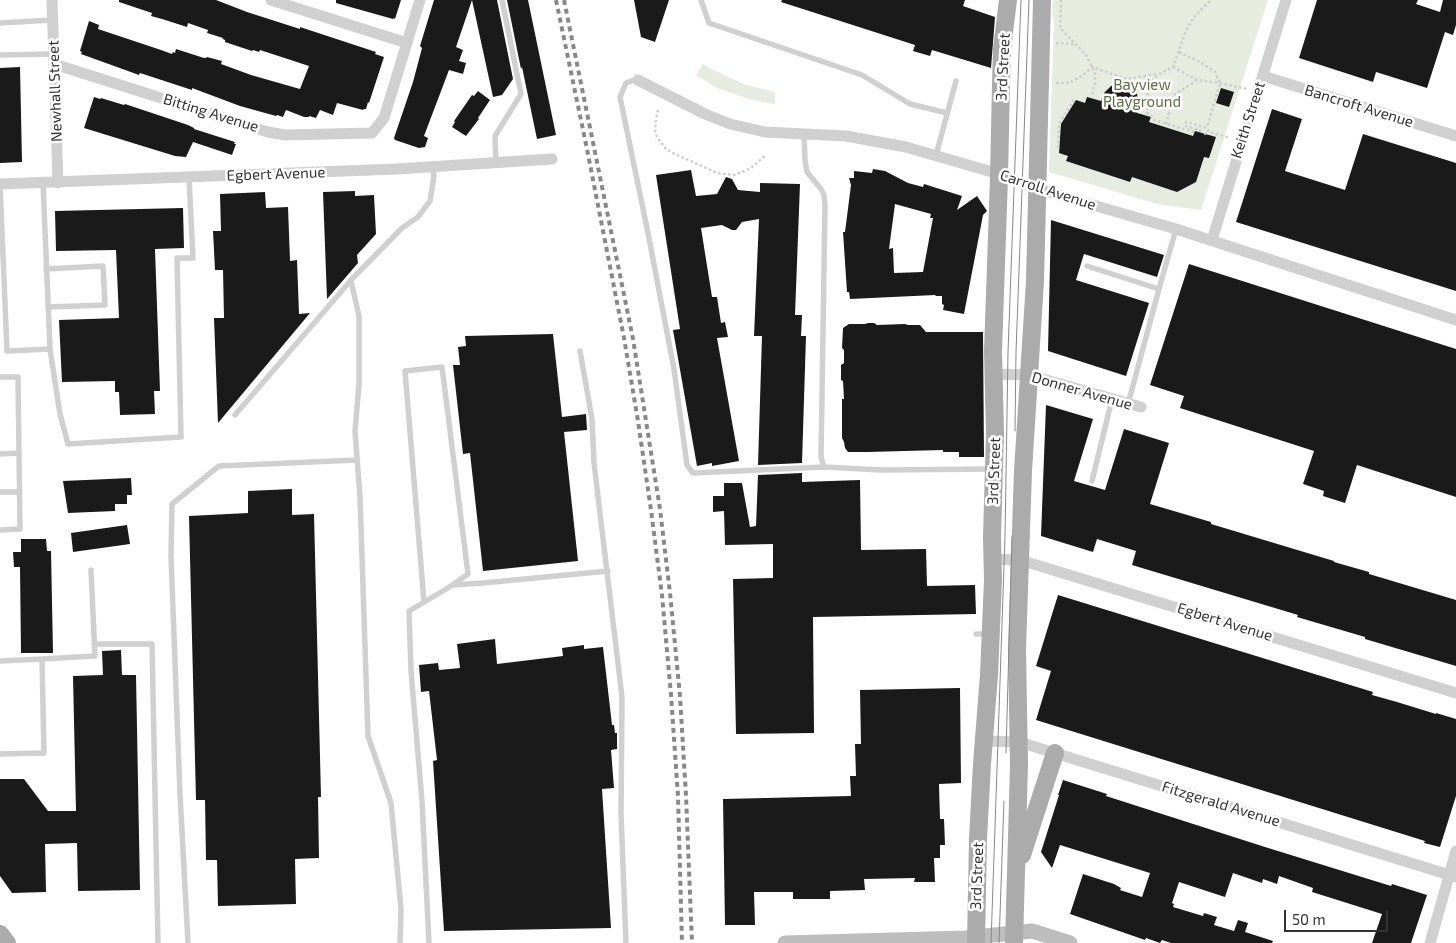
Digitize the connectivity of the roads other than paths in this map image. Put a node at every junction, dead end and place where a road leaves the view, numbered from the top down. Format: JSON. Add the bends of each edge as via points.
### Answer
{"nodes":[{"id":1,"x":52,"y":0,"type":"edge"},
{"id":2,"x":271,"y":0,"type":"edge"},
{"id":3,"x":420,"y":0,"type":"edge"},
{"id":4,"x":502,"y":0,"type":"edge"},
{"id":5,"x":701,"y":0,"type":"edge"},
{"id":6,"x":1008,"y":0,"type":"edge"},
{"id":7,"x":1042,"y":0,"type":"edge"},
{"id":8,"x":1286,"y":0,"type":"edge"},
{"id":9,"x":52,"y":20,"type":"junction"},
{"id":10,"x":0,"y":23,"type":"edge"},
{"id":11,"x":407,"y":43,"type":"junction"},
{"id":12,"x":0,"y":55,"type":"edge"},
{"id":13,"x":53,"y":59,"type":"junction"},
{"id":14,"x":1263,"y":76,"type":"junction"},
{"id":15,"x":638,"y":80,"type":"joint"},
{"id":16,"x":956,"y":81,"type":"dead end"},
{"id":17,"x":947,"y":113,"type":"junction"},
{"id":18,"x":804,"y":134,"type":"junction"},
{"id":19,"x":1456,"y":136,"type":"edge"},
{"id":20,"x":936,"y":155,"type":"junction"},
{"id":21,"x":552,"y":159,"type":"dead end"},
{"id":22,"x":496,"y":163,"type":"junction"},
{"id":23,"x":432,"y":167,"type":"junction"},
{"id":24,"x":999,"y":174,"type":"junction"},
{"id":25,"x":189,"y":178,"type":"junction"},
{"id":26,"x":43,"y":183,"type":"junction"},
{"id":27,"x":58,"y":183,"type":"junction"},
{"id":28,"x":0,"y":184,"type":"edge"},
{"id":29,"x":1037,"y":188,"type":"junction"},
{"id":30,"x":1176,"y":229,"type":"junction"},
{"id":31,"x":1212,"y":240,"type":"junction"},
{"id":32,"x":1087,"y":266,"type":"dead end"},
{"id":33,"x":46,"y":269,"type":"junction"},
{"id":34,"x":351,"y":280,"type":"junction"},
{"id":35,"x":1159,"y":289,"type":"junction"},
{"id":36,"x":48,"y":307,"type":"junction"},
{"id":37,"x":1456,"y":320,"type":"edge"},
{"id":38,"x":50,"y":349,"type":"junction"},
{"id":39,"x":580,"y":351,"type":"dead end"},
{"id":40,"x":994,"y":374,"type":"junction"},
{"id":41,"x":1029,"y":375,"type":"junction"},
{"id":42,"x":0,"y":377,"type":"edge"},
{"id":43,"x":1112,"y":399,"type":"junction"},
{"id":44,"x":1128,"y":404,"type":"junction"},
{"id":45,"x":1141,"y":407,"type":"dead end"},
{"id":46,"x":234,"y":415,"type":"dead end"},
{"id":47,"x":19,"y":453,"type":"junction"},
{"id":48,"x":0,"y":454,"type":"edge"},
{"id":49,"x":357,"y":460,"type":"junction"},
{"id":50,"x":824,"y":468,"type":"junction"},
{"id":51,"x":995,"y":469,"type":"junction"},
{"id":52,"x":1092,"y":481,"type":"dead end"},
{"id":53,"x":0,"y":492,"type":"edge"},
{"id":54,"x":19,"y":492,"type":"junction"},
{"id":55,"x":0,"y":530,"type":"edge"},
{"id":56,"x":992,"y":559,"type":"junction"},
{"id":57,"x":1020,"y":560,"type":"junction"},
{"id":58,"x":91,"y":570,"type":"dead end"},
{"id":59,"x":608,"y":571,"type":"junction"},
{"id":60,"x":453,"y":585,"type":"junction"},
{"id":61,"x":424,"y":602,"type":"junction"},
{"id":62,"x":94,"y":644,"type":"junction"},
{"id":63,"x":42,"y":659,"type":"junction"},
{"id":64,"x":0,"y":661,"type":"edge"},
{"id":65,"x":1456,"y":692,"type":"edge"},
{"id":66,"x":984,"y":741,"type":"junction"},
{"id":67,"x":1019,"y":742,"type":"junction"},
{"id":68,"x":1055,"y":753,"type":"junction"},
{"id":69,"x":0,"y":754,"type":"edge"},
{"id":70,"x":1456,"y":851,"type":"edge"},
{"id":71,"x":1016,"y":874,"type":"junction"},
{"id":72,"x":1453,"y":876,"type":"edge"},
{"id":73,"x":0,"y":934,"type":"edge"},
{"id":74,"x":1014,"y":938,"type":"edge"},
{"id":75,"x":976,"y":940,"type":"edge"},
{"id":76,"x":7,"y":943,"type":"edge"},
{"id":77,"x":158,"y":943,"type":"edge"},
{"id":78,"x":188,"y":943,"type":"edge"},
{"id":79,"x":400,"y":943,"type":"edge"},
{"id":80,"x":429,"y":943,"type":"edge"},
{"id":81,"x":626,"y":943,"type":"edge"},
{"id":82,"x":786,"y":943,"type":"edge"},
{"id":83,"x":808,"y":943,"type":"edge"},
{"id":84,"x":1070,"y":943,"type":"edge"},
{"id":85,"x":1430,"y":943,"type":"edge"}],
"edges":[{"from":1,"to":9,"type":"street","name":"Newhall Street"},
{"from":2,"to":11,"type":"street"},
{"from":3,"to":11,"type":"street"},
{"from":4,"to":22,"type":"lane","via":[[520,94],[496,136]]},
{"from":5,"to":17,"type":"lane","via":[[709,23],[862,75],[910,104]]},
{"from":6,"to":24,"type":"main road","name":"3rd Street","via":[[1002,49]]},
{"from":7,"to":29,"type":"main road","name":"3rd Street"},
{"from":8,"to":14,"type":"street","name":"Keith Street"},
{"from":9,"to":10,"type":"lane"},
{"from":9,"to":13,"type":"street","name":"Newhall Street"},
{"from":11,"to":13,"type":"street","name":"Bitting Avenue","via":[[384,118],[372,133],[285,135],[268,132]]},
{"from":12,"to":13,"type":"lane"},
{"from":13,"to":27,"type":"street","name":"Newhall Street"},
{"from":14,"to":19,"type":"street","name":"Bancroft Avenue"},
{"from":14,"to":31,"type":"street","name":"Keith Street"},
{"from":15,"to":18,"type":"street","name":"Carroll Avenue","via":[[730,124],[765,132]]},
{"from":15,"to":50,"type":"lane","via":[[626,83],[620,98],[674,368],[686,465],[693,473]]},
{"from":16,"to":17,"type":"lane"},
{"from":17,"to":20,"type":"lane"},
{"from":18,"to":20,"type":"street","name":"Carroll Avenue","via":[[846,136]]},
{"from":18,"to":50,"type":"lane","via":[[807,172],[821,189],[825,205],[821,457]]},
{"from":20,"to":24,"type":"street","name":"Carroll Avenue"},
{"from":21,"to":22,"type":"street","name":"Egbert Avenue"},
{"from":22,"to":23,"type":"street","name":"Egbert Avenue"},
{"from":23,"to":25,"type":"street","name":"Egbert Avenue"},
{"from":23,"to":34,"type":"lane","via":[[434,176],[430,201],[418,217],[402,228]]},
{"from":24,"to":29,"type":"street","name":"Carroll Avenue"},
{"from":24,"to":40,"type":"main road","name":"3rd Street"},
{"from":25,"to":27,"type":"street","name":"Egbert Avenue"},
{"from":25,"to":38,"type":"lane","via":[[193,258],[177,258],[181,437],[68,444]]},
{"from":26,"to":27,"type":"street","name":"Egbert Avenue"},
{"from":26,"to":28,"type":"street","name":"Egbert Avenue"},
{"from":26,"to":33,"type":"lane"},
{"from":28,"to":38,"type":"lane","via":[[7,350]]},
{"from":29,"to":30,"type":"street","name":"Carroll Avenue"},
{"from":29,"to":41,"type":"main road","name":"3rd Street"},
{"from":30,"to":31,"type":"street","name":"Carroll Avenue"},
{"from":30,"to":35,"type":"lane"},
{"from":31,"to":37,"type":"street","name":"Carroll Avenue"},
{"from":32,"to":35,"type":"lane"},
{"from":33,"to":36,"type":"lane"},
{"from":33,"to":36,"type":"lane","via":[[103,266],[105,305]]},
{"from":34,"to":46,"type":"lane"},
{"from":34,"to":49,"type":"lane","via":[[359,316]]},
{"from":35,"to":44,"type":"lane"},
{"from":36,"to":38,"type":"lane"},
{"from":39,"to":59,"type":"lane","via":[[592,419],[594,463]]},
{"from":40,"to":41,"type":"street","name":"Donner Avenue"},
{"from":40,"to":51,"type":"main road","name":"3rd Street"},
{"from":41,"to":43,"type":"street","name":"Donner Avenue"},
{"from":41,"to":57,"type":"main road","name":"3rd Street"},
{"from":42,"to":47,"type":"lane","via":[[18,377]]},
{"from":43,"to":44,"type":"street","name":"Donner Avenue"},
{"from":43,"to":52,"type":"lane"},
{"from":44,"to":45,"type":"street","name":"Donner Avenue"},
{"from":47,"to":48,"type":"lane"},
{"from":47,"to":54,"type":"lane"},
{"from":49,"to":78,"type":"lane","via":[[219,466],[172,504],[171,556]]},
{"from":49,"to":79,"type":"lane","via":[[368,736],[391,803],[401,909]]},
{"from":50,"to":51,"type":"lane"},
{"from":51,"to":56,"type":"main road","name":"3rd Street"},
{"from":53,"to":54,"type":"lane"},
{"from":54,"to":55,"type":"lane","via":[[20,529]]},
{"from":56,"to":57,"type":"street","name":"Egbert Avenue"},
{"from":56,"to":66,"type":"main road","name":"3rd Street","via":[[983,634],[990,675]]},
{"from":57,"to":65,"type":"street","name":"Egbert Avenue"},
{"from":57,"to":67,"type":"main road","name":"3rd Street","via":[[1017,649]]},
{"from":58,"to":62,"type":"lane"},
{"from":59,"to":60,"type":"lane"},
{"from":59,"to":81,"type":"lane","via":[[622,697],[621,814]]},
{"from":60,"to":61,"type":"lane"},
{"from":60,"to":61,"type":"lane","via":[[468,574],[442,367],[405,371]]},
{"from":61,"to":80,"type":"lane","via":[[409,611]]},
{"from":62,"to":63,"type":"lane","via":[[95,656]]},
{"from":62,"to":77,"type":"lane","via":[[152,644]]},
{"from":63,"to":64,"type":"lane"},
{"from":63,"to":69,"type":"lane","via":[[44,753]]},
{"from":66,"to":67,"type":"street","name":"Fitzgerald Avenue"},
{"from":66,"to":75,"type":"main road","name":"3rd Street"},
{"from":67,"to":68,"type":"street","name":"Fitzgerald Avenue"},
{"from":67,"to":71,"type":"main road","name":"3rd Street"},
{"from":68,"to":71,"type":"main road"},
{"from":68,"to":72,"type":"street","name":"Fitzgerald Avenue"},
{"from":70,"to":72,"type":"street"},
{"from":71,"to":74,"type":"main road","name":"3rd Street"},
{"from":72,"to":85,"type":"street"},
{"from":73,"to":76,"type":"main road"},
{"from":74,"to":75,"type":"main road"},
{"from":74,"to":84,"type":"main road","via":[[1032,931]]},
{"from":75,"to":83,"type":"main road"},
{"from":82,"to":83,"type":"main road"}]}
